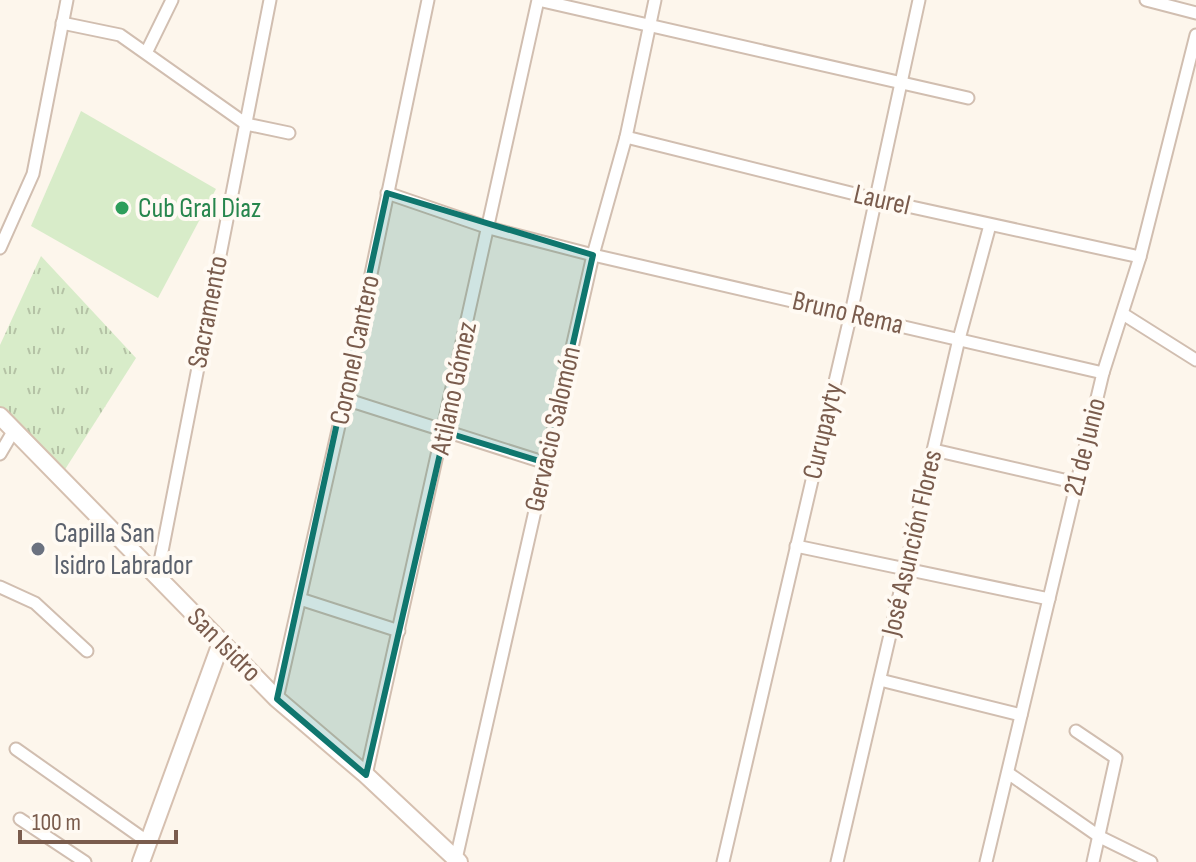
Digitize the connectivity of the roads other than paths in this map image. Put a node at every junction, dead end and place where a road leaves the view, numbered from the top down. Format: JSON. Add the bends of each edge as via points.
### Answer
{"nodes":[{"id":1,"x":67,"y":0,"type":"edge"},
{"id":2,"x":172,"y":0,"type":"edge"},
{"id":3,"x":270,"y":0,"type":"edge"},
{"id":4,"x":428,"y":0,"type":"edge"},
{"id":5,"x":538,"y":0,"type":"edge"},
{"id":6,"x":655,"y":0,"type":"edge"},
{"id":7,"x":919,"y":0,"type":"edge"},
{"id":8,"x":1146,"y":0,"type":"edge"},
{"id":9,"x":1196,"y":13,"type":"edge"},
{"id":10,"x":62,"y":23,"type":"junction"},
{"id":11,"x":649,"y":25,"type":"junction"},
{"id":12,"x":1196,"y":35,"type":"edge"},
{"id":13,"x":147,"y":51,"type":"junction"},
{"id":14,"x":901,"y":83,"type":"junction"},
{"id":15,"x":1190,"y":83,"type":"edge"},
{"id":16,"x":968,"y":98,"type":"dead end"},
{"id":17,"x":246,"y":124,"type":"junction"},
{"id":18,"x":289,"y":133,"type":"dead end"},
{"id":19,"x":626,"y":137,"type":"junction"},
{"id":20,"x":387,"y":193,"type":"junction"},
{"id":21,"x":875,"y":199,"type":"junction"},
{"id":22,"x":990,"y":225,"type":"junction"},
{"id":23,"x":489,"y":228,"type":"junction"},
{"id":24,"x":0,"y":248,"type":"edge"},
{"id":25,"x":593,"y":255,"type":"junction"},
{"id":26,"x":1140,"y":257,"type":"junction"},
{"id":27,"x":851,"y":313,"type":"junction"},
{"id":28,"x":1123,"y":314,"type":"junction"},
{"id":29,"x":959,"y":339,"type":"junction"},
{"id":30,"x":1196,"y":360,"type":"edge"},
{"id":31,"x":1103,"y":373,"type":"junction"},
{"id":32,"x":345,"y":399,"type":"junction"},
{"id":33,"x":0,"y":416,"type":"edge"},
{"id":34,"x":14,"y":430,"type":"junction"},
{"id":35,"x":445,"y":432,"type":"junction"},
{"id":36,"x":934,"y":450,"type":"junction"},
{"id":37,"x":0,"y":454,"type":"edge"},
{"id":38,"x":546,"y":463,"type":"junction"},
{"id":39,"x":1077,"y":483,"type":"junction"},
{"id":40,"x":796,"y":546,"type":"junction"},
{"id":41,"x":906,"y":566,"type":"junction"},
{"id":42,"x":157,"y":577,"type":"junction"},
{"id":43,"x":0,"y":587,"type":"edge"},
{"id":44,"x":300,"y":599,"type":"junction"},
{"id":45,"x":1049,"y":599,"type":"junction"},
{"id":46,"x":399,"y":631,"type":"junction"},
{"id":47,"x":221,"y":643,"type":"junction"},
{"id":48,"x":87,"y":651,"type":"dead end"},
{"id":49,"x":880,"y":680,"type":"junction"},
{"id":50,"x":277,"y":699,"type":"junction"},
{"id":51,"x":1021,"y":715,"type":"junction"},
{"id":52,"x":1076,"y":731,"type":"dead end"},
{"id":53,"x":16,"y":749,"type":"dead end"},
{"id":54,"x":1008,"y":773,"type":"junction"},
{"id":55,"x":366,"y":775,"type":"junction"},
{"id":56,"x":20,"y":819,"type":"dead end"},
{"id":57,"x":1100,"y":837,"type":"junction"},
{"id":58,"x":148,"y":842,"type":"junction"},
{"id":59,"x":457,"y":861,"type":"edge"},
{"id":60,"x":85,"y":862,"type":"edge"},
{"id":61,"x":141,"y":862,"type":"edge"},
{"id":62,"x":723,"y":862,"type":"edge"},
{"id":63,"x":837,"y":862,"type":"edge"},
{"id":64,"x":986,"y":862,"type":"edge"},
{"id":65,"x":1093,"y":862,"type":"edge"},
{"id":66,"x":1151,"y":862,"type":"edge"}],
"edges":[{"from":1,"to":10,"type":"street"},
{"from":2,"to":13,"type":"street"},
{"from":3,"to":17,"type":"street","name":"Sacramento"},
{"from":4,"to":20,"type":"street","name":"Coronel Cantero"},
{"from":5,"to":11,"type":"street"},
{"from":5,"to":23,"type":"street","name":"Atilano Gómez"},
{"from":6,"to":11,"type":"street","name":"Gervacio Salomón"},
{"from":7,"to":14,"type":"street","name":"Curupayty"},
{"from":8,"to":9,"type":"street"},
{"from":10,"to":13,"type":"street","via":[[120,35]]},
{"from":10,"to":24,"type":"street","via":[[33,174]]},
{"from":11,"to":14,"type":"street"},
{"from":11,"to":19,"type":"street","name":"Gervacio Salomón"},
{"from":12,"to":15,"type":"street","name":"21 de Junio"},
{"from":13,"to":17,"type":"street"},
{"from":14,"to":16,"type":"street"},
{"from":14,"to":21,"type":"street","name":"Curupayty"},
{"from":15,"to":26,"type":"street","name":"21 de Junio"},
{"from":17,"to":18,"type":"street"},
{"from":17,"to":42,"type":"street","name":"Sacramento"},
{"from":19,"to":21,"type":"street","name":"Laurel"},
{"from":19,"to":25,"type":"street","name":"Gervacio Salomón"},
{"from":20,"to":23,"type":"street","name":"Bruno Rema"},
{"from":20,"to":32,"type":"street","name":"Coronel Cantero"},
{"from":21,"to":22,"type":"street","name":"Laurel"},
{"from":21,"to":27,"type":"street","name":"Curupayty"},
{"from":22,"to":26,"type":"street","name":"Laurel"},
{"from":22,"to":29,"type":"street","name":"José Asunción Flores"},
{"from":23,"to":25,"type":"street","name":"Bruno Rema"},
{"from":23,"to":35,"type":"street","name":"Atilano Gómez"},
{"from":25,"to":27,"type":"street","name":"Bruno Rema"},
{"from":25,"to":38,"type":"street","name":"Gervacio Salomón"},
{"from":26,"to":28,"type":"street","name":"21 de Junio"},
{"from":27,"to":29,"type":"street","name":"Bruno Rema"},
{"from":27,"to":40,"type":"street","name":"Curupayty"},
{"from":28,"to":30,"type":"street"},
{"from":28,"to":31,"type":"street","name":"21 de Junio"},
{"from":29,"to":31,"type":"street","name":"Bruno Rema"},
{"from":29,"to":36,"type":"street","name":"José Asunción Flores"},
{"from":31,"to":39,"type":"street","name":"21 de Junio"},
{"from":32,"to":35,"type":"street"},
{"from":32,"to":44,"type":"street","name":"Coronel Cantero"},
{"from":33,"to":34,"type":"street","name":"San Isidro"},
{"from":34,"to":37,"type":"street"},
{"from":34,"to":42,"type":"street","name":"San Isidro"},
{"from":35,"to":38,"type":"street"},
{"from":35,"to":46,"type":"street","name":"Atilano Gómez"},
{"from":36,"to":39,"type":"street"},
{"from":36,"to":41,"type":"street","name":"José Asunción Flores"},
{"from":38,"to":59,"type":"street","name":"Gervacio Salomón"},
{"from":39,"to":45,"type":"street","name":"21 de Junio"},
{"from":40,"to":41,"type":"street"},
{"from":40,"to":62,"type":"street","name":"Curupayty"},
{"from":41,"to":45,"type":"street"},
{"from":41,"to":49,"type":"street","name":"José Asunción Flores"},
{"from":42,"to":47,"type":"street","name":"San Isidro"},
{"from":43,"to":48,"type":"street","via":[[35,603]]},
{"from":44,"to":46,"type":"street"},
{"from":44,"to":50,"type":"street","name":"Coronel Cantero"},
{"from":45,"to":51,"type":"street","name":"21 de Junio"},
{"from":46,"to":55,"type":"street","name":"Atilano Gómez"},
{"from":47,"to":50,"type":"street","name":"San Isidro"},
{"from":47,"to":58,"type":"street"},
{"from":49,"to":51,"type":"street"},
{"from":49,"to":63,"type":"street","name":"José Asunción Flores"},
{"from":50,"to":55,"type":"street","name":"San Isidro"},
{"from":51,"to":54,"type":"street","name":"21 de Junio"},
{"from":52,"to":57,"type":"street","via":[[1116,758]]},
{"from":53,"to":58,"type":"street"},
{"from":54,"to":57,"type":"street"},
{"from":54,"to":64,"type":"street","name":"21 de Junio"},
{"from":55,"to":59,"type":"street","name":"San Isidro"},
{"from":56,"to":60,"type":"street"},
{"from":57,"to":65,"type":"street"},
{"from":57,"to":66,"type":"street"},
{"from":58,"to":61,"type":"street"}]}
